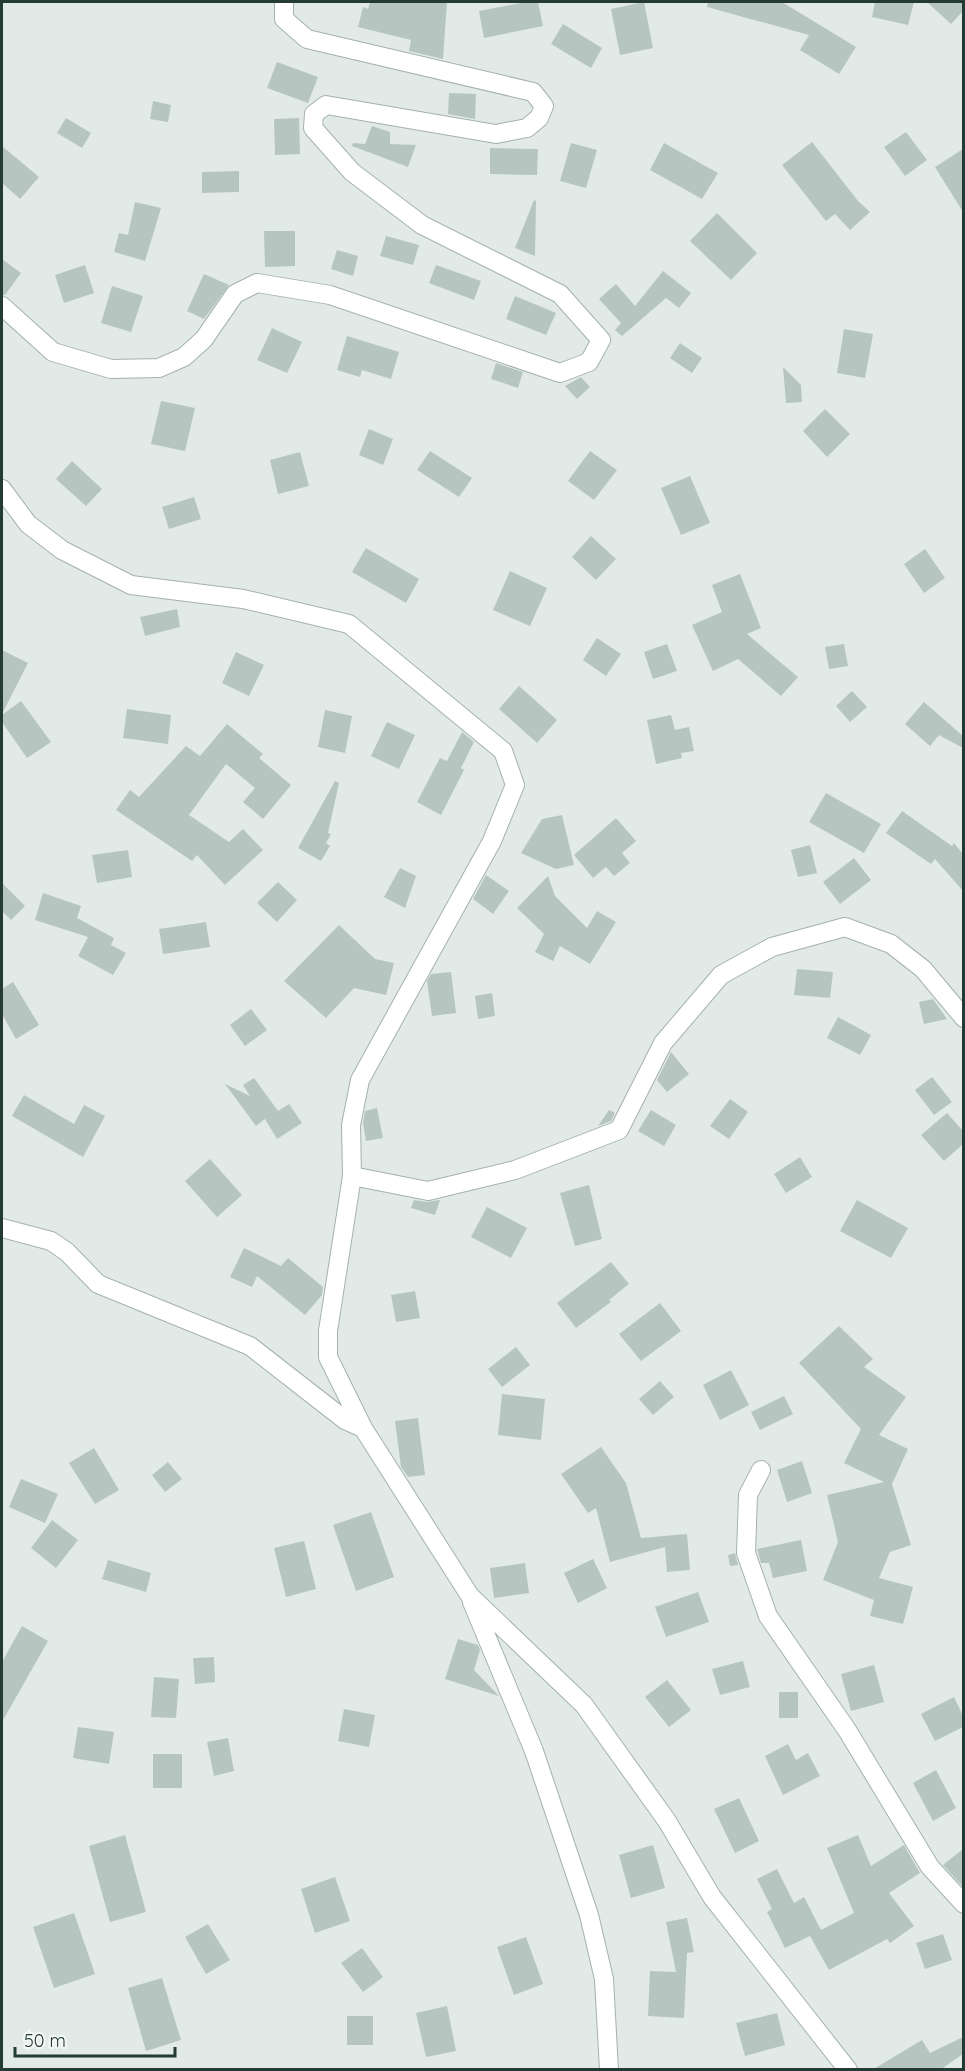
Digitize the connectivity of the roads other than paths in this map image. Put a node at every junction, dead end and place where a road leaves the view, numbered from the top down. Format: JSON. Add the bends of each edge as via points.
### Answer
{"nodes":[{"id":1,"x":284,"y":2,"type":"edge"},
{"id":2,"x":2,"y":306,"type":"edge"},
{"id":3,"x":2,"y":489,"type":"edge"},
{"id":4,"x":963,"y":1018,"type":"edge"},
{"id":5,"x":352,"y":1176,"type":"junction"},
{"id":6,"x":2,"y":1228,"type":"edge"},
{"id":7,"x":363,"y":1428,"type":"junction"},
{"id":8,"x":761,"y":1470,"type":"dead end"},
{"id":9,"x":470,"y":1596,"type":"junction"},
{"id":10,"x":963,"y":1904,"type":"edge"},
{"id":11,"x":609,"y":2070,"type":"edge"},
{"id":12,"x":848,"y":2070,"type":"edge"}],
"edges":[{"from":1,"to":2,"type":"street","via":[[284,19],[307,39],[532,92],[544,106],[539,118],[527,128],[496,134],[327,105],[314,114],[313,128],[352,172],[422,225],[560,294],[601,340],[589,362],[560,373],[330,295],[257,283],[235,294],[204,339],[184,357],[159,368],[111,369],[53,352]]},
{"from":3,"to":5,"type":"street","via":[[28,524],[62,550],[131,585],[243,599],[349,624],[503,751],[514,785],[492,841],[360,1080],[351,1125]]},
{"from":4,"to":5,"type":"street","via":[[923,969],[891,944],[845,927],[772,947],[721,975],[663,1043],[619,1130],[515,1170],[428,1191]]},
{"from":5,"to":7,"type":"street","via":[[328,1331],[328,1357]]},
{"from":6,"to":7,"type":"street","via":[[51,1241],[98,1284],[250,1346],[345,1419]]},
{"from":7,"to":9,"type":"street"},
{"from":8,"to":10,"type":"street","via":[[748,1495],[746,1553],[768,1616],[847,1730],[930,1867]]},
{"from":9,"to":11,"type":"street","via":[[534,1751],[589,1915],[604,1979]]},
{"from":9,"to":12,"type":"street","via":[[584,1705],[667,1821],[712,1897]]}]}
